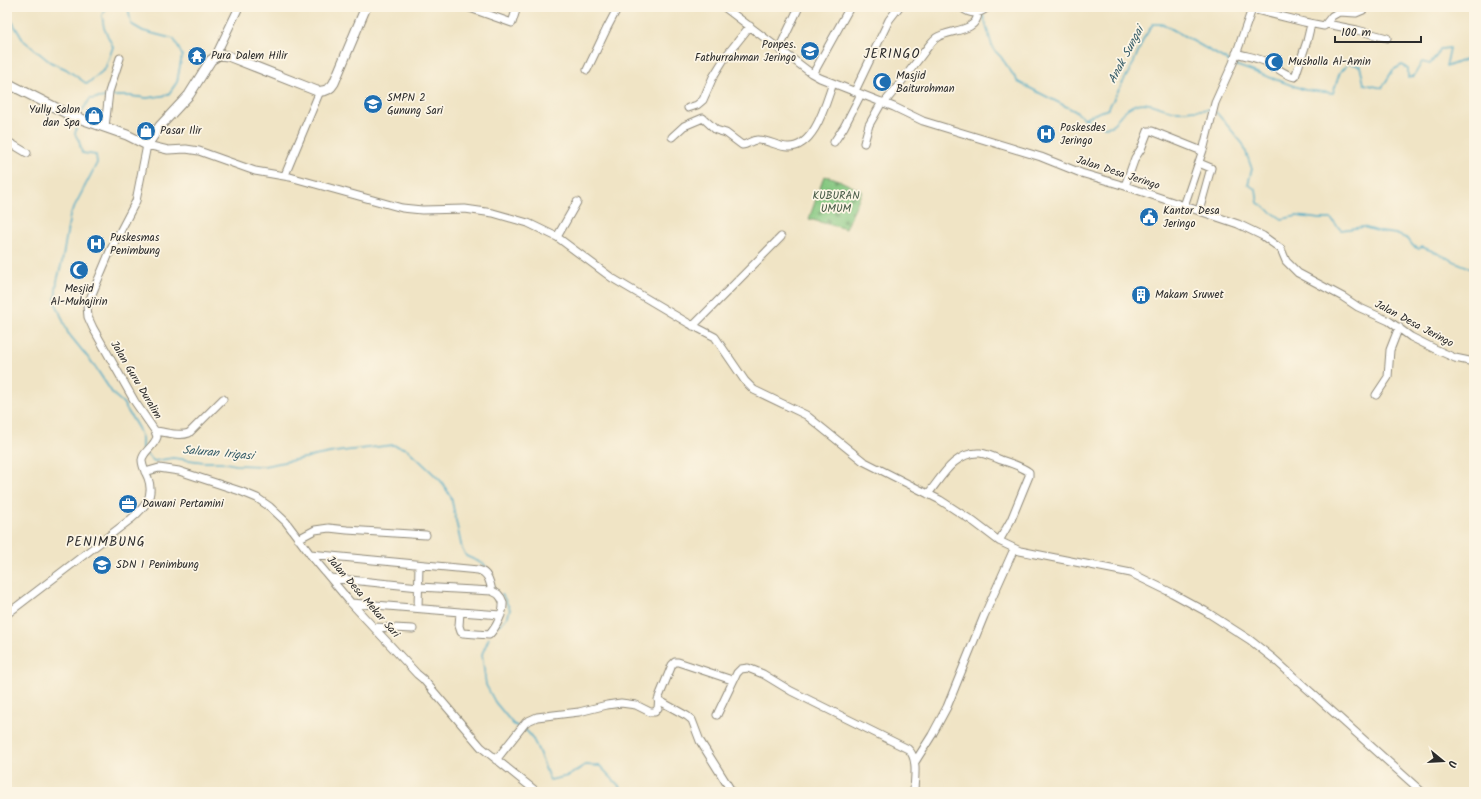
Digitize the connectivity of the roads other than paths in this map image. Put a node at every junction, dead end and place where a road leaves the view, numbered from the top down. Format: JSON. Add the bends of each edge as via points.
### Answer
{"nodes":[{"id":1,"x":239,"y":7,"type":"edge"},
{"id":2,"x":366,"y":7,"type":"edge"},
{"id":3,"x":467,"y":7,"type":"edge"},
{"id":4,"x":517,"y":7,"type":"edge"},
{"id":5,"x":618,"y":7,"type":"edge"},
{"id":6,"x":724,"y":7,"type":"edge"},
{"id":7,"x":799,"y":7,"type":"edge"},
{"id":8,"x":850,"y":7,"type":"edge"},
{"id":9,"x":899,"y":7,"type":"edge"},
{"id":10,"x":961,"y":7,"type":"edge"},
{"id":11,"x":988,"y":7,"type":"edge"},
{"id":12,"x":1364,"y":7,"type":"edge"},
{"id":13,"x":1253,"y":8,"type":"edge"},
{"id":14,"x":978,"y":14,"type":"junction"},
{"id":15,"x":1311,"y":24,"type":"junction"},
{"id":16,"x":1327,"y":24,"type":"junction"},
{"id":17,"x":750,"y":26,"type":"junction"},
{"id":18,"x":1387,"y":38,"type":"dead end"},
{"id":19,"x":779,"y":49,"type":"junction"},
{"id":20,"x":1236,"y":53,"type":"junction"},
{"id":21,"x":215,"y":57,"type":"junction"},
{"id":22,"x":120,"y":58,"type":"dead end"},
{"id":23,"x":587,"y":70,"type":"dead end"},
{"id":24,"x":813,"y":74,"type":"junction"},
{"id":25,"x":7,"y":83,"type":"edge"},
{"id":26,"x":833,"y":83,"type":"junction"},
{"id":27,"x":320,"y":91,"type":"junction"},
{"id":28,"x":858,"y":93,"type":"junction"},
{"id":29,"x":883,"y":103,"type":"junction"},
{"id":30,"x":688,"y":108,"type":"dead end"},
{"id":31,"x":105,"y":127,"type":"junction"},
{"id":32,"x":672,"y":137,"type":"dead end"},
{"id":33,"x":7,"y":141,"type":"edge"},
{"id":34,"x":834,"y":142,"type":"dead end"},
{"id":35,"x":145,"y":143,"type":"junction"},
{"id":36,"x":864,"y":143,"type":"dead end"},
{"id":37,"x":1202,"y":151,"type":"junction"},
{"id":38,"x":27,"y":153,"type":"dead end"},
{"id":39,"x":1199,"y":163,"type":"junction"},
{"id":40,"x":285,"y":176,"type":"junction"},
{"id":41,"x":1126,"y":186,"type":"junction"},
{"id":42,"x":577,"y":202,"type":"dead end"},
{"id":43,"x":1184,"y":206,"type":"junction"},
{"id":44,"x":1200,"y":211,"type":"junction"},
{"id":45,"x":557,"y":237,"type":"junction"},
{"id":46,"x":781,"y":238,"type":"dead end"},
{"id":47,"x":693,"y":326,"type":"junction"},
{"id":48,"x":1398,"y":327,"type":"junction"},
{"id":49,"x":1474,"y":362,"type":"edge"},
{"id":50,"x":1376,"y":395,"type":"dead end"},
{"id":51,"x":223,"y":399,"type":"dead end"},
{"id":52,"x":155,"y":431,"type":"junction"},
{"id":53,"x":145,"y":472,"type":"junction"},
{"id":54,"x":928,"y":494,"type":"junction"},
{"id":55,"x":426,"y":535,"type":"dead end"},
{"id":56,"x":298,"y":539,"type":"junction"},
{"id":57,"x":999,"y":541,"type":"junction"},
{"id":58,"x":1014,"y":549,"type":"junction"},
{"id":59,"x":310,"y":554,"type":"junction"},
{"id":60,"x":419,"y":565,"type":"junction"},
{"id":61,"x":331,"y":578,"type":"junction"},
{"id":62,"x":419,"y":587,"type":"junction"},
{"id":63,"x":492,"y":591,"type":"junction"},
{"id":64,"x":351,"y":603,"type":"junction"},
{"id":65,"x":418,"y":608,"type":"junction"},
{"id":66,"x":460,"y":612,"type":"junction"},
{"id":67,"x":7,"y":614,"type":"edge"},
{"id":68,"x":501,"y":615,"type":"junction"},
{"id":69,"x":374,"y":627,"type":"junction"},
{"id":70,"x":413,"y":629,"type":"dead end"},
{"id":71,"x":732,"y":680,"type":"junction"},
{"id":72,"x":658,"y":700,"type":"junction"},
{"id":73,"x":717,"y":715,"type":"dead end"},
{"id":74,"x":496,"y":760,"type":"junction"},
{"id":75,"x":915,"y":762,"type":"junction"},
{"id":76,"x":538,"y":792,"type":"edge"},
{"id":77,"x":732,"y":792,"type":"edge"},
{"id":78,"x":914,"y":792,"type":"edge"},
{"id":79,"x":1422,"y":792,"type":"edge"}],
"edges":[{"from":1,"to":21,"type":"street"},
{"from":2,"to":27,"type":"street","via":[[334,83],[328,90]]},
{"from":3,"to":4,"type":"street","via":[[512,23]]},
{"from":5,"to":23,"type":"street"},
{"from":6,"to":17,"type":"street","name":"Jalan Desa Jeringo"},
{"from":7,"to":19,"type":"street"},
{"from":8,"to":24,"type":"street"},
{"from":9,"to":28,"type":"street","via":[[889,20]]},
{"from":10,"to":14,"type":"street","via":[[970,13]]},
{"from":11,"to":14,"type":"street"},
{"from":12,"to":16,"type":"street","via":[[1356,13],[1339,12],[1332,16]]},
{"from":13,"to":15,"type":"street"},
{"from":13,"to":20,"type":"street"},
{"from":14,"to":29,"type":"street","via":[[977,21],[965,29],[944,34],[932,41]]},
{"from":15,"to":16,"type":"street"},
{"from":15,"to":20,"type":"street","via":[[1295,77],[1263,60]]},
{"from":16,"to":18,"type":"street"},
{"from":17,"to":19,"type":"street","name":"Jalan Desa Jeringo"},
{"from":17,"to":30,"type":"street","via":[[712,77],[703,100]]},
{"from":19,"to":24,"type":"street","name":"Jalan Desa Jeringo"},
{"from":20,"to":37,"type":"street","via":[[1215,103]]},
{"from":21,"to":27,"type":"street","via":[[228,56]]},
{"from":21,"to":35,"type":"street","via":[[188,95]]},
{"from":22,"to":31,"type":"street","via":[[109,92]]},
{"from":24,"to":26,"type":"street","name":"Jalan Desa Jeringo"},
{"from":25,"to":31,"type":"street","via":[[70,115]]},
{"from":26,"to":28,"type":"street","name":"Jalan Desa Jeringo"},
{"from":26,"to":32,"type":"street","via":[[817,126],[795,146],[782,146],[757,139],[742,145],[726,133],[716,130],[703,118],[684,126]]},
{"from":27,"to":40,"type":"street"},
{"from":28,"to":29,"type":"street","name":"Jalan Desa Jeringo"},
{"from":28,"to":34,"type":"street","via":[[848,122]]},
{"from":29,"to":36,"type":"street","via":[[869,126]]},
{"from":29,"to":41,"type":"street","name":"Jalan Desa Jeringo","via":[[923,121]]},
{"from":31,"to":35,"type":"street"},
{"from":33,"to":38,"type":"street"},
{"from":35,"to":40,"type":"street","via":[[168,150],[192,150],[255,171]]},
{"from":35,"to":52,"type":"street","name":"Jalan Guru Duralim","via":[[145,162],[136,201],[102,269],[87,309],[88,317],[105,351]]},
{"from":37,"to":39,"type":"street"},
{"from":37,"to":41,"type":"street","via":[[1148,131],[1135,158]]},
{"from":39,"to":43,"type":"street"},
{"from":39,"to":44,"type":"street","via":[[1211,168]]},
{"from":40,"to":45,"type":"street","via":[[402,208],[465,209],[502,215],[528,223]]},
{"from":41,"to":43,"type":"street","name":"Jalan Desa Jeringo"},
{"from":42,"to":45,"type":"street"},
{"from":43,"to":44,"type":"street","name":"Jalan Desa Jeringo"},
{"from":44,"to":48,"type":"street","name":"Jalan Desa Jeringo","via":[[1263,236],[1280,249],[1286,261],[1298,273]]},
{"from":45,"to":47,"type":"street","via":[[612,278]]},
{"from":46,"to":47,"type":"street"},
{"from":47,"to":54,"type":"street","via":[[715,337],[754,390],[806,415],[863,461]]},
{"from":48,"to":49,"type":"street","name":"Jalan Desa Jeringo","via":[[1411,337],[1445,354]]},
{"from":48,"to":50,"type":"street","via":[[1390,350],[1388,377]]},
{"from":51,"to":52,"type":"street","via":[[189,433],[181,435]]},
{"from":52,"to":53,"type":"street","name":"Jalan Guru Duralim","via":[[153,445],[142,461]]},
{"from":53,"to":56,"type":"street","name":"Jalan Desa Mekar Sari","via":[[166,468],[247,494],[270,507],[286,522]]},
{"from":53,"to":67,"type":"street","name":"Jalan Guru Duralim","via":[[149,496],[144,507]]},
{"from":54,"to":57,"type":"street","via":[[963,514]]},
{"from":54,"to":57,"type":"street","via":[[952,463],[969,454],[986,454],[1027,471],[1029,476],[1011,520]]},
{"from":55,"to":56,"type":"street","via":[[329,528],[314,530]]},
{"from":56,"to":59,"type":"street","name":"Jalan Desa Mekar Sari"},
{"from":57,"to":58,"type":"street"},
{"from":58,"to":75,"type":"street","via":[[947,707]]},
{"from":58,"to":79,"type":"street","via":[[1131,573],[1210,614],[1250,640],[1287,669]]},
{"from":59,"to":60,"type":"street"},
{"from":59,"to":61,"type":"street","name":"Jalan Desa Mekar Sari"},
{"from":60,"to":62,"type":"street"},
{"from":60,"to":63,"type":"street","via":[[483,571]]},
{"from":61,"to":62,"type":"street"},
{"from":61,"to":64,"type":"street","name":"Jalan Desa Mekar Sari"},
{"from":62,"to":63,"type":"street"},
{"from":62,"to":65,"type":"street"},
{"from":63,"to":68,"type":"street","via":[[502,600]]},
{"from":64,"to":65,"type":"street"},
{"from":64,"to":69,"type":"street","name":"Jalan Desa Mekar Sari"},
{"from":65,"to":66,"type":"street"},
{"from":66,"to":68,"type":"street"},
{"from":66,"to":68,"type":"street","via":[[460,630],[463,633],[489,635]]},
{"from":69,"to":70,"type":"street"},
{"from":69,"to":74,"type":"street","name":"Jalan Desa Mekar Sari","via":[[423,678],[480,747]]},
{"from":71,"to":72,"type":"street","via":[[675,662]]},
{"from":71,"to":73,"type":"street"},
{"from":71,"to":75,"type":"street","via":[[738,671],[744,668],[763,674],[791,691],[906,748],[912,753]]},
{"from":72,"to":74,"type":"street","via":[[658,709],[653,713],[631,704],[616,703],[579,712],[537,717],[526,722]]},
{"from":72,"to":77,"type":"street","via":[[692,720],[700,741]]},
{"from":74,"to":76,"type":"street","name":"Jalan Desa Mekar Sari"},
{"from":75,"to":78,"type":"street"}]}
